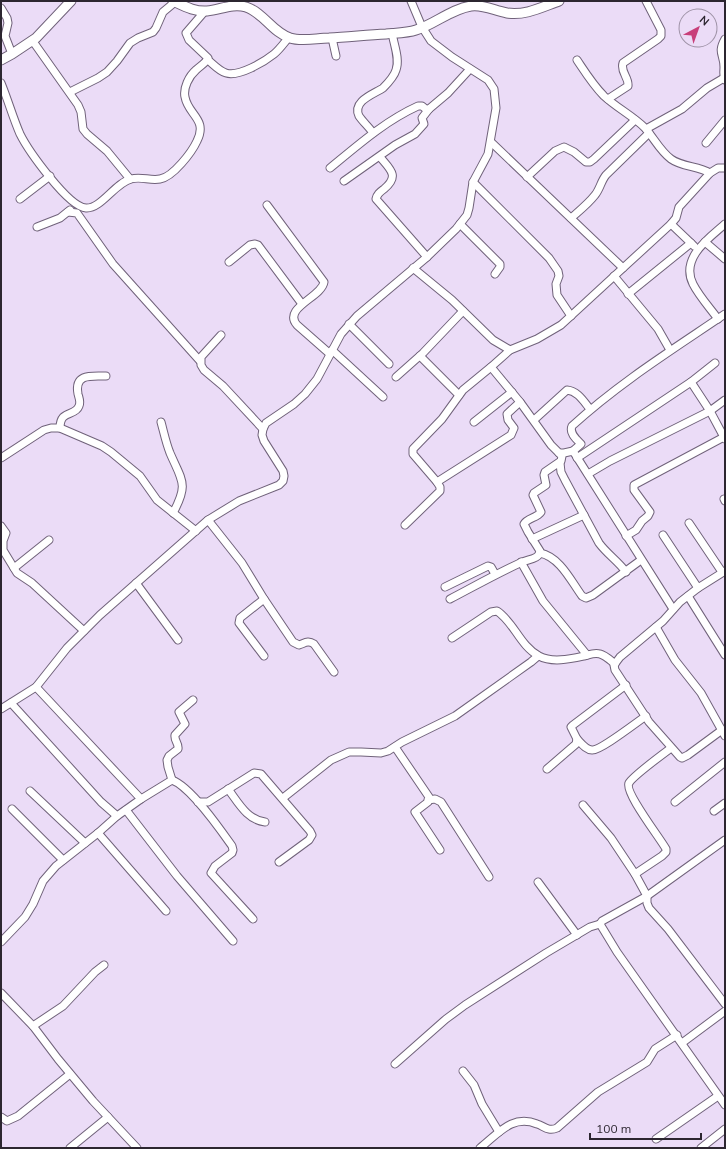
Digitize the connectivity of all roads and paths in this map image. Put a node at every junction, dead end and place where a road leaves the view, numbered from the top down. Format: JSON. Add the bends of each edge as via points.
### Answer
{"nodes":[{"id":1,"x":71,"y":1,"type":"edge"},
{"id":2,"x":174,"y":1,"type":"edge"},
{"id":3,"x":411,"y":1,"type":"edge"},
{"id":4,"x":559,"y":1,"type":"edge"},
{"id":5,"x":646,"y":1,"type":"edge"},
{"id":6,"x":189,"y":4,"type":"edge"},
{"id":7,"x":247,"y":4,"type":"edge"},
{"id":8,"x":483,"y":4,"type":"edge"},
{"id":9,"x":1,"y":8,"type":"edge"},
{"id":10,"x":205,"y":11,"type":"junction"},
{"id":11,"x":422,"y":27,"type":"junction"},
{"id":12,"x":392,"y":33,"type":"junction"},
{"id":13,"x":289,"y":37,"type":"junction"},
{"id":14,"x":332,"y":38,"type":"junction"},
{"id":15,"x":725,"y":39,"type":"edge"},
{"id":16,"x":32,"y":40,"type":"junction"},
{"id":17,"x":12,"y":54,"type":"junction"},
{"id":18,"x":336,"y":56,"type":"dead end"},
{"id":19,"x":1,"y":60,"type":"edge"},
{"id":20,"x":208,"y":60,"type":"junction"},
{"id":21,"x":577,"y":60,"type":"dead end"},
{"id":22,"x":470,"y":69,"type":"junction"},
{"id":23,"x":724,"y":79,"type":"edge"},
{"id":24,"x":1,"y":83,"type":"edge"},
{"id":25,"x":70,"y":92,"type":"junction"},
{"id":26,"x":608,"y":99,"type":"junction"},
{"id":27,"x":429,"y":109,"type":"junction"},
{"id":28,"x":635,"y":120,"type":"junction"},
{"id":29,"x":725,"y":120,"type":"edge"},
{"id":30,"x":647,"y":131,"type":"junction"},
{"id":31,"x":373,"y":133,"type":"junction"},
{"id":32,"x":490,"y":142,"type":"junction"},
{"id":33,"x":706,"y":143,"type":"dead end"},
{"id":34,"x":380,"y":157,"type":"junction"},
{"id":35,"x":330,"y":168,"type":"dead end"},
{"id":36,"x":725,"y":168,"type":"edge"},
{"id":37,"x":710,"y":173,"type":"junction"},
{"id":38,"x":50,"y":176,"type":"junction"},
{"id":39,"x":527,"y":177,"type":"junction"},
{"id":40,"x":130,"y":179,"type":"junction"},
{"id":41,"x":344,"y":182,"type":"dead end"},
{"id":42,"x":473,"y":182,"type":"junction"},
{"id":43,"x":20,"y":199,"type":"dead end"},
{"id":44,"x":75,"y":203,"type":"junction"},
{"id":45,"x":267,"y":205,"type":"dead end"},
{"id":46,"x":68,"y":212,"type":"junction"},
{"id":47,"x":571,"y":218,"type":"junction"},
{"id":48,"x":460,"y":224,"type":"junction"},
{"id":49,"x":671,"y":224,"type":"junction"},
{"id":50,"x":725,"y":224,"type":"edge"},
{"id":51,"x":37,"y":227,"type":"dead end"},
{"id":52,"x":705,"y":242,"type":"junction"},
{"id":53,"x":691,"y":243,"type":"junction"},
{"id":54,"x":698,"y":250,"type":"junction"},
{"id":55,"x":427,"y":257,"type":"junction"},
{"id":56,"x":725,"y":259,"type":"edge"},
{"id":57,"x":229,"y":262,"type":"dead end"},
{"id":58,"x":413,"y":268,"type":"junction"},
{"id":59,"x":623,"y":268,"type":"junction"},
{"id":60,"x":495,"y":274,"type":"dead end"},
{"id":61,"x":614,"y":276,"type":"junction"},
{"id":62,"x":628,"y":294,"type":"junction"},
{"id":63,"x":302,"y":304,"type":"junction"},
{"id":64,"x":463,"y":311,"type":"junction"},
{"id":65,"x":725,"y":314,"type":"edge"},
{"id":66,"x":571,"y":316,"type":"junction"},
{"id":67,"x":718,"y":319,"type":"junction"},
{"id":68,"x":349,"y":324,"type":"junction"},
{"id":69,"x":221,"y":335,"type":"dead end"},
{"id":70,"x":510,"y":350,"type":"junction"},
{"id":71,"x":670,"y":350,"type":"junction"},
{"id":72,"x":331,"y":352,"type":"junction"},
{"id":73,"x":420,"y":356,"type":"junction"},
{"id":74,"x":200,"y":361,"type":"junction"},
{"id":75,"x":715,"y":363,"type":"dead end"},
{"id":76,"x":389,"y":364,"type":"dead end"},
{"id":77,"x":491,"y":368,"type":"junction"},
{"id":78,"x":106,"y":376,"type":"dead end"},
{"id":79,"x":396,"y":378,"type":"dead end"},
{"id":80,"x":691,"y":382,"type":"junction"},
{"id":81,"x":512,"y":392,"type":"junction"},
{"id":82,"x":459,"y":395,"type":"junction"},
{"id":83,"x":383,"y":397,"type":"dead end"},
{"id":84,"x":725,"y":400,"type":"edge"},
{"id":85,"x":520,"y":402,"type":"junction"},
{"id":86,"x":590,"y":409,"type":"junction"},
{"id":87,"x":710,"y":411,"type":"junction"},
{"id":88,"x":534,"y":420,"type":"junction"},
{"id":89,"x":161,"y":422,"type":"dead end"},
{"id":90,"x":474,"y":422,"type":"dead end"},
{"id":91,"x":60,"y":428,"type":"junction"},
{"id":92,"x":263,"y":430,"type":"junction"},
{"id":93,"x":725,"y":438,"type":"edge"},
{"id":94,"x":559,"y":453,"type":"junction"},
{"id":95,"x":575,"y":455,"type":"junction"},
{"id":96,"x":1,"y":458,"type":"edge"},
{"id":97,"x":560,"y":463,"type":"junction"},
{"id":98,"x":588,"y":474,"type":"junction"},
{"id":99,"x":437,"y":482,"type":"junction"},
{"id":100,"x":173,"y":514,"type":"junction"},
{"id":101,"x":584,"y":515,"type":"junction"},
{"id":102,"x":208,"y":520,"type":"junction"},
{"id":103,"x":689,"y":523,"type":"dead end"},
{"id":104,"x":405,"y":525,"type":"dead end"},
{"id":105,"x":1,"y":526,"type":"edge"},
{"id":106,"x":196,"y":531,"type":"junction"},
{"id":107,"x":663,"y":535,"type":"dead end"},
{"id":108,"x":626,"y":536,"type":"junction"},
{"id":109,"x":532,"y":539,"type":"junction"},
{"id":110,"x":49,"y":540,"type":"dead end"},
{"id":111,"x":2,"y":547,"type":"edge"},
{"id":112,"x":540,"y":553,"type":"junction"},
{"id":113,"x":641,"y":560,"type":"junction"},
{"id":114,"x":521,"y":562,"type":"junction"},
{"id":115,"x":14,"y":568,"type":"junction"},
{"id":116,"x":626,"y":572,"type":"junction"},
{"id":117,"x":723,"y":572,"type":"edge"},
{"id":118,"x":495,"y":574,"type":"junction"},
{"id":119,"x":136,"y":583,"type":"junction"},
{"id":120,"x":445,"y":587,"type":"dead end"},
{"id":121,"x":698,"y":588,"type":"junction"},
{"id":122,"x":688,"y":596,"type":"junction"},
{"id":123,"x":264,"y":599,"type":"junction"},
{"id":124,"x":450,"y":599,"type":"dead end"},
{"id":125,"x":673,"y":609,"type":"junction"},
{"id":126,"x":656,"y":627,"type":"junction"},
{"id":127,"x":84,"y":631,"type":"junction"},
{"id":128,"x":452,"y":638,"type":"dead end"},
{"id":129,"x":178,"y":640,"type":"dead end"},
{"id":130,"x":587,"y":655,"type":"junction"},
{"id":131,"x":725,"y":655,"type":"edge"},
{"id":132,"x":264,"y":656,"type":"dead end"},
{"id":133,"x":538,"y":656,"type":"junction"},
{"id":134,"x":615,"y":664,"type":"junction"},
{"id":135,"x":334,"y":672,"type":"dead end"},
{"id":136,"x":626,"y":685,"type":"junction"},
{"id":137,"x":36,"y":686,"type":"junction"},
{"id":138,"x":193,"y":700,"type":"dead end"},
{"id":139,"x":11,"y":703,"type":"junction"},
{"id":140,"x":1,"y":709,"type":"edge"},
{"id":141,"x":646,"y":716,"type":"junction"},
{"id":142,"x":723,"y":733,"type":"edge"},
{"id":143,"x":577,"y":739,"type":"junction"},
{"id":144,"x":395,"y":747,"type":"junction"},
{"id":145,"x":671,"y":748,"type":"junction"},
{"id":146,"x":725,"y":762,"type":"edge"},
{"id":147,"x":547,"y":769,"type":"dead end"},
{"id":148,"x":172,"y":780,"type":"junction"},
{"id":149,"x":228,"y":789,"type":"junction"},
{"id":150,"x":30,"y":791,"type":"dead end"},
{"id":151,"x":283,"y":798,"type":"junction"},
{"id":152,"x":141,"y":799,"type":"junction"},
{"id":153,"x":428,"y":800,"type":"junction"},
{"id":154,"x":198,"y":802,"type":"junction"},
{"id":155,"x":674,"y":802,"type":"dead end"},
{"id":156,"x":725,"y":803,"type":"edge"},
{"id":157,"x":583,"y":805,"type":"dead end"},
{"id":158,"x":12,"y":809,"type":"dead end"},
{"id":159,"x":126,"y":810,"type":"junction"},
{"id":160,"x":714,"y":811,"type":"dead end"},
{"id":161,"x":117,"y":816,"type":"junction"},
{"id":162,"x":265,"y":822,"type":"dead end"},
{"id":163,"x":98,"y":833,"type":"junction"},
{"id":164,"x":725,"y":840,"type":"edge"},
{"id":165,"x":85,"y":843,"type":"junction"},
{"id":166,"x":440,"y":850,"type":"dead end"},
{"id":167,"x":63,"y":860,"type":"junction"},
{"id":168,"x":279,"y":862,"type":"dead end"},
{"id":169,"x":635,"y":874,"type":"junction"},
{"id":170,"x":489,"y":876,"type":"dead end"},
{"id":171,"x":538,"y":882,"type":"dead end"},
{"id":172,"x":647,"y":896,"type":"junction"},
{"id":173,"x":166,"y":911,"type":"dead end"},
{"id":174,"x":252,"y":919,"type":"dead end"},
{"id":175,"x":600,"y":924,"type":"junction"},
{"id":176,"x":577,"y":935,"type":"junction"},
{"id":177,"x":233,"y":941,"type":"dead end"},
{"id":178,"x":1,"y":942,"type":"edge"},
{"id":179,"x":104,"y":965,"type":"dead end"},
{"id":180,"x":2,"y":994,"type":"edge"},
{"id":181,"x":725,"y":1004,"type":"edge"},
{"id":182,"x":725,"y":1011,"type":"edge"},
{"id":183,"x":33,"y":1026,"type":"junction"},
{"id":184,"x":677,"y":1036,"type":"junction"},
{"id":185,"x":682,"y":1042,"type":"junction"},
{"id":186,"x":395,"y":1064,"type":"dead end"},
{"id":187,"x":463,"y":1071,"type":"dead end"},
{"id":188,"x":70,"y":1074,"type":"junction"},
{"id":189,"x":718,"y":1096,"type":"junction"},
{"id":190,"x":725,"y":1105,"type":"edge"},
{"id":191,"x":108,"y":1117,"type":"junction"},
{"id":192,"x":1,"y":1118,"type":"edge"},
{"id":193,"x":725,"y":1129,"type":"edge"},
{"id":194,"x":500,"y":1132,"type":"junction"},
{"id":195,"x":656,"y":1139,"type":"dead end"},
{"id":196,"x":70,"y":1148,"type":"edge"},
{"id":197,"x":137,"y":1148,"type":"edge"},
{"id":198,"x":480,"y":1148,"type":"edge"},
{"id":199,"x":701,"y":1148,"type":"edge"}],
"edges":[{"from":1,"to":16,"type":"street"},
{"from":2,"to":6,"type":"street"},
{"from":2,"to":25,"type":"street","via":[[164,12],[153,32],[130,43],[107,72]]},
{"from":3,"to":11,"type":"street"},
{"from":4,"to":8,"type":"street","via":[[517,14],[506,13]]},
{"from":5,"to":26,"type":"street","via":[[661,30],[661,36],[622,63],[628,86]]},
{"from":6,"to":10,"type":"street"},
{"from":7,"to":10,"type":"street"},
{"from":7,"to":13,"type":"street","via":[[273,27]]},
{"from":8,"to":11,"type":"street","via":[[464,7]]},
{"from":9,"to":17,"type":"street","via":[[7,18],[5,36]]},
{"from":10,"to":20,"type":"street","via":[[186,33],[189,40],[208,57]]},
{"from":11,"to":12,"type":"street"},
{"from":11,"to":22,"type":"street","via":[[438,47]]},
{"from":12,"to":14,"type":"street"},
{"from":12,"to":31,"type":"street","via":[[397,58],[396,71],[386,85],[366,97],[358,107],[360,116]]},
{"from":13,"to":14,"type":"street"},
{"from":13,"to":20,"type":"street","via":[[273,55],[238,73],[223,72]]},
{"from":14,"to":18,"type":"street"},
{"from":15,"to":23,"type":"street","via":[[721,47]]},
{"from":16,"to":17,"type":"street"},
{"from":16,"to":25,"type":"street"},
{"from":17,"to":19,"type":"street"},
{"from":20,"to":40,"type":"street","via":[[191,74],[184,96],[200,123],[201,131],[194,148],[170,175],[162,179]]},
{"from":21,"to":26,"type":"street","via":[[594,85]]},
{"from":22,"to":27,"type":"street"},
{"from":22,"to":32,"type":"street","via":[[488,80],[494,90],[496,108]]},
{"from":23,"to":30,"type":"street","via":[[707,88],[682,109]]},
{"from":24,"to":38,"type":"street","via":[[26,145]]},
{"from":25,"to":40,"type":"street","via":[[81,112],[87,134],[107,151]]},
{"from":26,"to":28,"type":"street"},
{"from":27,"to":31,"type":"street","via":[[418,106]]},
{"from":27,"to":34,"type":"street","via":[[422,118],[424,124],[420,130]]},
{"from":28,"to":30,"type":"street"},
{"from":28,"to":39,"type":"street","via":[[594,160],[586,162],[564,147],[555,151]]},
{"from":29,"to":33,"type":"street"},
{"from":30,"to":37,"type":"street","via":[[670,159]]},
{"from":30,"to":47,"type":"street","via":[[606,175],[594,197]]},
{"from":31,"to":35,"type":"street"},
{"from":32,"to":39,"type":"street"},
{"from":32,"to":42,"type":"street","via":[[486,159]]},
{"from":34,"to":41,"type":"street"},
{"from":34,"to":55,"type":"street","via":[[393,175],[391,182],[376,199]]},
{"from":36,"to":37,"type":"street","via":[[718,168]]},
{"from":37,"to":49,"type":"street","via":[[680,207]]},
{"from":38,"to":43,"type":"street"},
{"from":38,"to":44,"type":"street"},
{"from":39,"to":47,"type":"street"},
{"from":40,"to":44,"type":"street","via":[[120,183],[92,207],[86,208]]},
{"from":42,"to":48,"type":"street","via":[[467,215]]},
{"from":42,"to":66,"type":"street","via":[[550,258],[559,276],[556,284],[557,295]]},
{"from":44,"to":46,"type":"street"},
{"from":45,"to":63,"type":"street","via":[[324,282],[321,288]]},
{"from":46,"to":51,"type":"street"},
{"from":46,"to":74,"type":"street","via":[[77,213],[113,264]]},
{"from":47,"to":59,"type":"street"},
{"from":48,"to":55,"type":"street"},
{"from":48,"to":60,"type":"street","via":[[500,264]]},
{"from":49,"to":53,"type":"street"},
{"from":49,"to":59,"type":"street"},
{"from":50,"to":52,"type":"street"},
{"from":52,"to":54,"type":"street"},
{"from":52,"to":56,"type":"street"},
{"from":53,"to":54,"type":"street"},
{"from":53,"to":62,"type":"street"},
{"from":54,"to":67,"type":"street","via":[[690,262],[691,278]]},
{"from":55,"to":58,"type":"street"},
{"from":57,"to":63,"type":"street","via":[[250,245],[258,245]]},
{"from":58,"to":64,"type":"street"},
{"from":58,"to":68,"type":"street"},
{"from":59,"to":61,"type":"street"},
{"from":61,"to":62,"type":"street"},
{"from":61,"to":66,"type":"street"},
{"from":62,"to":71,"type":"street","via":[[658,329]]},
{"from":63,"to":72,"type":"street","via":[[295,312],[293,321]]},
{"from":64,"to":70,"type":"street","via":[[493,340]]},
{"from":64,"to":73,"type":"street"},
{"from":65,"to":67,"type":"street"},
{"from":66,"to":70,"type":"street","via":[[562,325],[537,339]]},
{"from":67,"to":71,"type":"street"},
{"from":68,"to":72,"type":"street"},
{"from":68,"to":76,"type":"street"},
{"from":69,"to":74,"type":"street"},
{"from":70,"to":77,"type":"street"},
{"from":71,"to":86,"type":"street"},
{"from":72,"to":83,"type":"street"},
{"from":72,"to":92,"type":"street","via":[[317,379],[305,394],[266,423]]},
{"from":73,"to":79,"type":"street"},
{"from":73,"to":82,"type":"street"},
{"from":74,"to":92,"type":"street","via":[[204,370],[223,386]]},
{"from":75,"to":80,"type":"street"},
{"from":77,"to":81,"type":"street"},
{"from":77,"to":82,"type":"street"},
{"from":78,"to":91,"type":"street","via":[[86,376],[82,379],[78,387],[79,406],[63,417]]},
{"from":80,"to":87,"type":"street"},
{"from":80,"to":95,"type":"street"},
{"from":81,"to":85,"type":"street"},
{"from":81,"to":90,"type":"street"},
{"from":82,"to":99,"type":"street","via":[[448,412],[412,452]]},
{"from":84,"to":87,"type":"street"},
{"from":85,"to":88,"type":"street"},
{"from":85,"to":99,"type":"street","via":[[507,414],[514,428],[511,435]]},
{"from":86,"to":88,"type":"street","via":[[572,390],[568,390]]},
{"from":86,"to":95,"type":"street","via":[[571,429],[581,444]]},
{"from":87,"to":93,"type":"street"},
{"from":87,"to":98,"type":"street"},
{"from":88,"to":94,"type":"street"},
{"from":89,"to":100,"type":"street","via":[[169,451],[183,480],[182,495]]},
{"from":91,"to":96,"type":"street","via":[[38,433]]},
{"from":91,"to":100,"type":"street","via":[[102,446],[116,456],[140,476],[157,500]]},
{"from":92,"to":102,"type":"street","via":[[264,442],[283,471],[283,481],[280,485],[239,501]]},
{"from":93,"to":108,"type":"street","via":[[634,485],[634,490],[650,512],[636,530]]},
{"from":94,"to":95,"type":"street"},
{"from":94,"to":97,"type":"street","via":[[562,458]]},
{"from":95,"to":98,"type":"street"},
{"from":97,"to":101,"type":"street","via":[[565,480]]},
{"from":97,"to":109,"type":"street","via":[[545,472],[546,485],[534,493],[541,512],[525,522]]},
{"from":98,"to":108,"type":"street"},
{"from":99,"to":104,"type":"street","via":[[440,491]]},
{"from":100,"to":106,"type":"street"},
{"from":101,"to":109,"type":"street"},
{"from":101,"to":116,"type":"street","via":[[604,550]]},
{"from":102,"to":106,"type":"street"},
{"from":102,"to":123,"type":"street","via":[[242,563]]},
{"from":103,"to":117,"type":"street"},
{"from":105,"to":111,"type":"street","via":[[6,534]]},
{"from":106,"to":119,"type":"street"},
{"from":107,"to":121,"type":"street"},
{"from":108,"to":113,"type":"street"},
{"from":109,"to":112,"type":"street"},
{"from":110,"to":115,"type":"street"},
{"from":111,"to":115,"type":"street"},
{"from":112,"to":114,"type":"street","via":[[538,557]]},
{"from":112,"to":116,"type":"street","via":[[549,555],[586,598],[593,596]]},
{"from":113,"to":116,"type":"street"},
{"from":113,"to":125,"type":"street"},
{"from":114,"to":118,"type":"street"},
{"from":114,"to":130,"type":"street","via":[[540,596]]},
{"from":115,"to":127,"type":"street"},
{"from":117,"to":121,"type":"street"},
{"from":118,"to":120,"type":"street","via":[[488,566]]},
{"from":118,"to":124,"type":"street"},
{"from":119,"to":127,"type":"street"},
{"from":119,"to":129,"type":"street"},
{"from":121,"to":122,"type":"street"},
{"from":122,"to":125,"type":"street"},
{"from":122,"to":131,"type":"street"},
{"from":123,"to":132,"type":"street","via":[[240,618],[238,623]]},
{"from":123,"to":135,"type":"street","via":[[293,642],[299,645],[307,642],[314,644]]},
{"from":125,"to":126,"type":"street"},
{"from":126,"to":134,"type":"street"},
{"from":126,"to":142,"type":"street","via":[[675,660],[701,693]]},
{"from":127,"to":137,"type":"street"},
{"from":128,"to":133,"type":"street","via":[[491,612],[497,611]]},
{"from":130,"to":133,"type":"street","via":[[553,660]]},
{"from":130,"to":134,"type":"street","via":[[601,654]]},
{"from":133,"to":144,"type":"street","via":[[455,716]]},
{"from":134,"to":136,"type":"street","via":[[615,670]]},
{"from":136,"to":141,"type":"street"},
{"from":136,"to":143,"type":"street","via":[[573,725],[572,730]]},
{"from":137,"to":139,"type":"street"},
{"from":137,"to":152,"type":"street"},
{"from":138,"to":148,"type":"street","via":[[179,712],[185,724],[175,735],[178,749],[166,762]]},
{"from":139,"to":140,"type":"street"},
{"from":139,"to":161,"type":"street","via":[[101,802]]},
{"from":141,"to":143,"type":"street","via":[[595,750],[590,750]]},
{"from":141,"to":145,"type":"street"},
{"from":142,"to":145,"type":"street","via":[[682,758]]},
{"from":143,"to":147,"type":"street","via":[[573,748]]},
{"from":144,"to":151,"type":"street","via":[[381,753],[349,752],[341,755]]},
{"from":144,"to":153,"type":"street"},
{"from":145,"to":169,"type":"street","via":[[628,784],[634,801],[666,849],[662,856]]},
{"from":146,"to":155,"type":"street"},
{"from":148,"to":152,"type":"street"},
{"from":148,"to":154,"type":"street","via":[[179,783]]},
{"from":149,"to":151,"type":"street","via":[[258,772],[265,776]]},
{"from":149,"to":154,"type":"street","via":[[208,802]]},
{"from":149,"to":162,"type":"street","via":[[251,817]]},
{"from":150,"to":165,"type":"street"},
{"from":151,"to":168,"type":"street","via":[[312,835]]},
{"from":152,"to":159,"type":"street"},
{"from":153,"to":166,"type":"street","via":[[415,812]]},
{"from":153,"to":170,"type":"street","via":[[435,799],[441,802]]},
{"from":154,"to":174,"type":"street","via":[[233,850],[211,873]]},
{"from":156,"to":160,"type":"street"},
{"from":157,"to":169,"type":"street"},
{"from":158,"to":167,"type":"street"},
{"from":159,"to":161,"type":"street"},
{"from":159,"to":177,"type":"street","via":[[176,876]]},
{"from":161,"to":163,"type":"street"},
{"from":163,"to":165,"type":"street"},
{"from":163,"to":173,"type":"street"},
{"from":164,"to":172,"type":"street"},
{"from":165,"to":167,"type":"street"},
{"from":167,"to":178,"type":"street","via":[[43,881],[25,917]]},
{"from":169,"to":172,"type":"street"},
{"from":171,"to":176,"type":"street"},
{"from":172,"to":175,"type":"street"},
{"from":172,"to":181,"type":"street","via":[[649,908],[668,928]]},
{"from":175,"to":176,"type":"street"},
{"from":175,"to":184,"type":"street"},
{"from":176,"to":186,"type":"street","via":[[465,1005]]},
{"from":179,"to":183,"type":"street","via":[[63,1006]]},
{"from":180,"to":183,"type":"street"},
{"from":182,"to":185,"type":"street"},
{"from":183,"to":188,"type":"street"},
{"from":184,"to":185,"type":"street"},
{"from":184,"to":194,"type":"street","via":[[655,1050],[647,1062],[598,1092],[557,1128],[552,1130],[529,1121],[520,1121],[512,1123]]},
{"from":185,"to":189,"type":"street"},
{"from":187,"to":194,"type":"street","via":[[474,1085],[482,1104]]},
{"from":188,"to":191,"type":"street"},
{"from":188,"to":192,"type":"street","via":[[18,1116],[7,1121]]},
{"from":189,"to":190,"type":"street"},
{"from":189,"to":195,"type":"street"},
{"from":191,"to":196,"type":"street"},
{"from":191,"to":197,"type":"street"},
{"from":193,"to":199,"type":"street"},
{"from":194,"to":198,"type":"street"}]}
